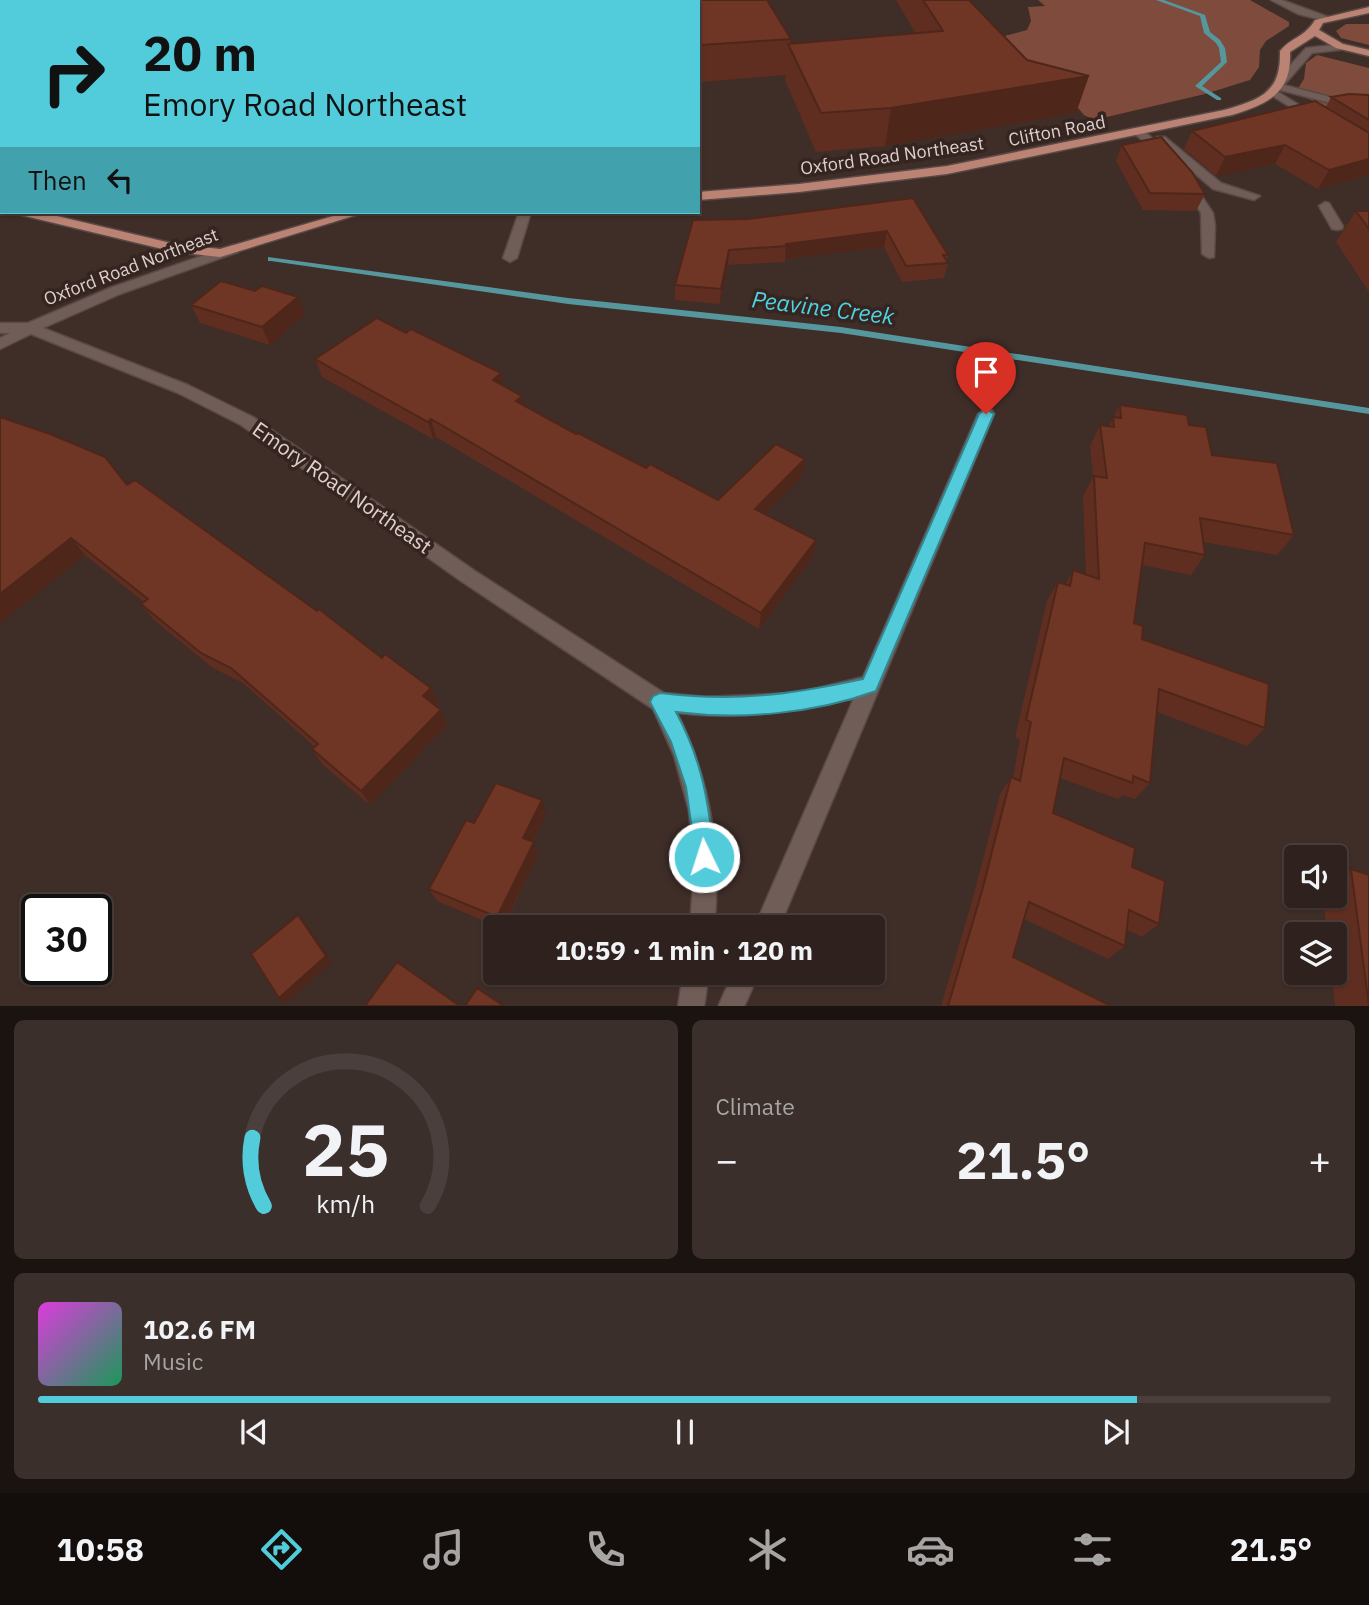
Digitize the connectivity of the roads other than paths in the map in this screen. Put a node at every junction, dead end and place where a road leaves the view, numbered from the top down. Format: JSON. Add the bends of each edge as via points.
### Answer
{"nodes":[{"id":1,"x":1275,"y":0,"type":"edge"},
{"id":2,"x":1369,"y":10,"type":"edge"},
{"id":3,"x":1346,"y":15,"type":"junction"},
{"id":4,"x":1326,"y":18,"type":"junction"},
{"id":5,"x":1369,"y":18,"type":"edge"},
{"id":6,"x":1314,"y":30,"type":"junction"},
{"id":7,"x":1343,"y":47,"type":"junction"},
{"id":8,"x":1367,"y":53,"type":"edge"},
{"id":9,"x":1278,"y":85,"type":"junction"},
{"id":10,"x":1369,"y":110,"type":"edge"},
{"id":11,"x":1323,"y":125,"type":"edge"},
{"id":12,"x":1145,"y":131,"type":"junction"},
{"id":13,"x":700,"y":196,"type":"edge"},
{"id":14,"x":1254,"y":196,"type":"dead end"},
{"id":15,"x":1325,"y":206,"type":"dead end"},
{"id":16,"x":33,"y":214,"type":"edge"},
{"id":17,"x":352,"y":214,"type":"edge"},
{"id":18,"x":524,"y":214,"type":"edge"},
{"id":19,"x":319,"y":222,"type":"joint"},
{"id":20,"x":1337,"y":226,"type":"dead end"},
{"id":21,"x":271,"y":236,"type":"junction"},
{"id":22,"x":1209,"y":254,"type":"dead end"},
{"id":23,"x":510,"y":258,"type":"dead end"},
{"id":24,"x":0,"y":328,"type":"edge"},
{"id":25,"x":30,"y":328,"type":"junction"},
{"id":26,"x":0,"y":344,"type":"edge"},
{"id":27,"x":986,"y":414,"type":"dead end"},
{"id":28,"x":869,"y":685,"type":"junction"},
{"id":29,"x":660,"y":702,"type":"junction"},
{"id":30,"x":704,"y":915,"type":"edge"},
{"id":31,"x":772,"y":915,"type":"edge"},
{"id":32,"x":694,"y":985,"type":"edge"},
{"id":33,"x":741,"y":985,"type":"edge"},
{"id":34,"x":691,"y":1006,"type":"edge"},
{"id":35,"x":731,"y":1006,"type":"edge"}],
"edges":[{"from":1,"to":4,"type":"street"},
{"from":2,"to":3,"type":"main road"},
{"from":3,"to":4,"type":"main road"},
{"from":3,"to":5,"type":"main road"},
{"from":4,"to":6,"type":"main road"},
{"from":6,"to":7,"type":"main road"},
{"from":6,"to":9,"type":"street","via":[[1285,51]]},
{"from":7,"to":8,"type":"main road"},
{"from":7,"to":9,"type":"street","name":"Oxford Road Northeast","via":[[1309,50]]},
{"from":9,"to":10,"type":"street"},
{"from":9,"to":11,"type":"street"},
{"from":9,"to":12,"type":"street","name":"Oxford Road Northeast","via":[[1230,111]]},
{"from":12,"to":13,"type":"street","name":"Oxford Road Northeast","via":[[947,170]]},
{"from":12,"to":14,"type":"street","via":[[1217,186]]},
{"from":12,"to":22,"type":"street","via":[[1204,205]]},
{"from":15,"to":20,"type":"street"},
{"from":16,"to":21,"type":"main road","via":[[175,248],[220,253]]},
{"from":17,"to":19,"type":"main road"},
{"from":18,"to":23,"type":"street"},
{"from":19,"to":21,"type":"street","name":"Oxford Road Northeast"},
{"from":21,"to":25,"type":"street","name":"Oxford Road Northeast","via":[[113,291]]},
{"from":24,"to":25,"type":"street","name":"Emory Road Northeast"},
{"from":25,"to":26,"type":"street","name":"Oxford Road Northeast"},
{"from":25,"to":29,"type":"street","name":"Emory Road Northeast","via":[[183,389],[247,421],[468,576]]},
{"from":27,"to":28,"type":"street"},
{"from":28,"to":29,"type":"street","name":"Emory Road Northeast","via":[[799,702],[705,707]]},
{"from":28,"to":31,"type":"street"},
{"from":29,"to":30,"type":"street","name":"Emory Road Northeast","via":[[680,740],[696,787],[704,834]]},
{"from":32,"to":34,"type":"street"},
{"from":33,"to":35,"type":"street"}]}
